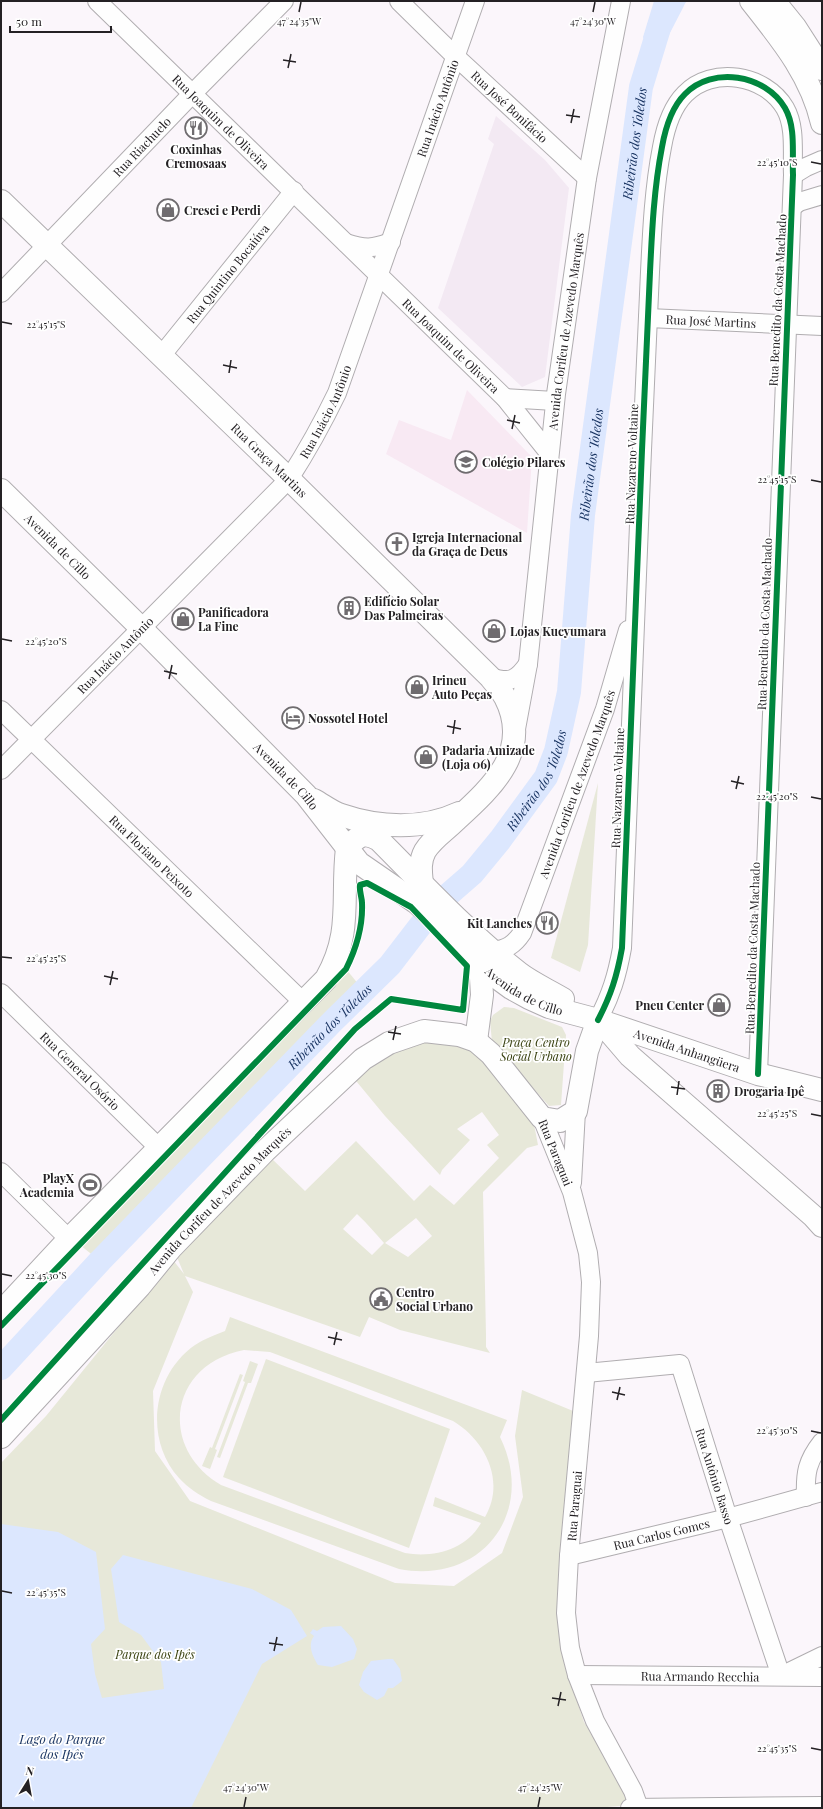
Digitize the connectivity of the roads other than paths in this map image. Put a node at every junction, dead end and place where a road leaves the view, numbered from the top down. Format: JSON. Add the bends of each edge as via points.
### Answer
{"nodes":[{"id":1,"x":97,"y":1,"type":"edge"},
{"id":2,"x":284,"y":1,"type":"edge"},
{"id":3,"x":399,"y":1,"type":"edge"},
{"id":4,"x":475,"y":1,"type":"edge"},
{"id":5,"x":621,"y":1,"type":"edge"},
{"id":6,"x":751,"y":1,"type":"edge"},
{"id":7,"x":774,"y":1,"type":"edge"},
{"id":8,"x":455,"y":56,"type":"junction"},
{"id":9,"x":822,"y":69,"type":"edge"},
{"id":10,"x":192,"y":93,"type":"junction"},
{"id":11,"x":822,"y":123,"type":"edge"},
{"id":12,"x":822,"y":160,"type":"edge"},
{"id":13,"x":793,"y":175,"type":"junction"},
{"id":14,"x":587,"y":178,"type":"junction"},
{"id":15,"x":294,"y":191,"type":"junction"},
{"id":16,"x":822,"y":195,"type":"edge"},
{"id":17,"x":1,"y":201,"type":"edge"},
{"id":18,"x":792,"y":207,"type":"junction"},
{"id":19,"x":345,"y":242,"type":"junction"},
{"id":20,"x":391,"y":242,"type":"junction"},
{"id":21,"x":48,"y":246,"type":"junction"},
{"id":22,"x":379,"y":276,"type":"junction"},
{"id":23,"x":1,"y":294,"type":"edge"},
{"id":24,"x":648,"y":318,"type":"junction"},
{"id":25,"x":786,"y":325,"type":"junction"},
{"id":26,"x":822,"y":326,"type":"edge"},
{"id":27,"x":161,"y":356,"type":"junction"},
{"id":28,"x":505,"y":398,"type":"junction"},
{"id":29,"x":555,"y":401,"type":"junction"},
{"id":30,"x":549,"y":453,"type":"junction"},
{"id":31,"x":289,"y":479,"type":"junction"},
{"id":32,"x":1,"y":490,"type":"edge"},
{"id":33,"x":636,"y":600,"type":"junction"},
{"id":34,"x":140,"y":627,"type":"junction"},
{"id":35,"x":528,"y":664,"type":"junction"},
{"id":36,"x":490,"y":677,"type":"junction"},
{"id":37,"x":606,"y":709,"type":"junction"},
{"id":38,"x":1,"y":710,"type":"edge"},
{"id":39,"x":631,"y":715,"type":"junction"},
{"id":40,"x":515,"y":734,"type":"junction"},
{"id":41,"x":31,"y":740,"type":"junction"},
{"id":42,"x":1,"y":770,"type":"edge"},
{"id":43,"x":306,"y":795,"type":"junction"},
{"id":44,"x":468,"y":809,"type":"junction"},
{"id":45,"x":346,"y":848,"type":"junction"},
{"id":46,"x":423,"y":893,"type":"junction"},
{"id":47,"x":487,"y":956,"type":"junction"},
{"id":48,"x":1,"y":993,"type":"edge"},
{"id":49,"x":303,"y":1002,"type":"junction"},
{"id":50,"x":598,"y":1020,"type":"junction"},
{"id":51,"x":476,"y":1041,"type":"junction"},
{"id":52,"x":758,"y":1074,"type":"junction"},
{"id":53,"x":822,"y":1090,"type":"edge"},
{"id":54,"x":576,"y":1111,"type":"junction"},
{"id":55,"x":542,"y":1118,"type":"junction"},
{"id":56,"x":159,"y":1148,"type":"junction"},
{"id":57,"x":1,"y":1172,"type":"edge"},
{"id":58,"x":572,"y":1192,"type":"junction"},
{"id":59,"x":819,"y":1215,"type":"edge"},
{"id":60,"x":69,"y":1239,"type":"junction"},
{"id":61,"x":4,"y":1304,"type":"edge"},
{"id":62,"x":586,"y":1373,"type":"junction"},
{"id":63,"x":1,"y":1437,"type":"edge"},
{"id":64,"x":822,"y":1442,"type":"edge"},
{"id":65,"x":814,"y":1494,"type":"edge"},
{"id":66,"x":728,"y":1518,"type":"junction"},
{"id":67,"x":569,"y":1556,"type":"junction"},
{"id":68,"x":822,"y":1656,"type":"edge"},
{"id":69,"x":577,"y":1675,"type":"junction"},
{"id":70,"x":781,"y":1676,"type":"junction"},
{"id":71,"x":822,"y":1677,"type":"edge"},
{"id":72,"x":822,"y":1806,"type":"edge"},
{"id":73,"x":630,"y":1808,"type":"edge"},
{"id":74,"x":639,"y":1808,"type":"edge"}],
"edges":[{"from":1,"to":10,"type":"street","name":"Rua Joaquim de Oliveira"},
{"from":2,"to":10,"type":"street","name":"Rua Riachuelo"},
{"from":3,"to":8,"type":"street","name":"Rua José Bonifácio"},
{"from":4,"to":8,"type":"street","name":"Rua Inácio Antônio"},
{"from":5,"to":14,"type":"street","name":"Avenida Corifeu de Azevedo Marquês"},
{"from":6,"to":11,"type":"main road","via":[[796,60],[814,97]]},
{"from":7,"to":9,"type":"main road","via":[[795,27]]},
{"from":8,"to":14,"type":"street","name":"Rua José Bonifácio"},
{"from":8,"to":20,"type":"street","name":"Rua Inácio Antônio"},
{"from":10,"to":15,"type":"street","name":"Rua Joaquim de Oliveira"},
{"from":10,"to":21,"type":"street","name":"Rua Riachuelo"},
{"from":12,"to":13,"type":"street"},
{"from":13,"to":18,"type":"street","name":"Rua Benedito da Costa Machado"},
{"from":13,"to":24,"type":"street","name":"Rua Nazareno Voltaine","via":[[791,126],[784,106],[770,91],[753,82],[725,77],[707,80],[690,89],[673,112],[662,144],[654,207]]},
{"from":14,"to":29,"type":"street","name":"Avenida Corifeu de Azevedo Marquês"},
{"from":15,"to":19,"type":"street","name":"Rua Joaquim de Oliveira"},
{"from":15,"to":27,"type":"street","name":"Rua Quintino Bocaiúva"},
{"from":16,"to":18,"type":"street"},
{"from":17,"to":21,"type":"main road","name":"Rua Graça Martins"},
{"from":18,"to":25,"type":"street","name":"Rua Benedito da Costa Machado"},
{"from":19,"to":20,"type":"street","name":"Rua Joaquim de Oliveira","via":[[375,248]]},
{"from":19,"to":22,"type":"street","name":"Rua Joaquim de Oliveira"},
{"from":20,"to":22,"type":"street","name":"Rua Inácio Antônio"},
{"from":21,"to":23,"type":"street","name":"Rua Riachuelo"},
{"from":21,"to":27,"type":"main road","name":"Rua Graça Martins"},
{"from":22,"to":28,"type":"street","name":"Rua Joaquim de Oliveira"},
{"from":22,"to":31,"type":"street","name":"Rua Inácio Antônio","via":[[337,393]]},
{"from":24,"to":25,"type":"street","name":"Rua José Martins"},
{"from":24,"to":33,"type":"street","name":"Rua Nazareno Voltaine"},
{"from":25,"to":26,"type":"street","name":"Rua José Martins"},
{"from":25,"to":52,"type":"street","name":"Rua Benedito da Costa Machado"},
{"from":27,"to":31,"type":"main road","name":"Rua Graça Martins"},
{"from":28,"to":29,"type":"street","name":"Rua Joaquim de Oliveira"},
{"from":28,"to":30,"type":"street","name":"Rua Joaquim de Oliveira"},
{"from":29,"to":30,"type":"street","name":"Avenida Corifeu de Azevedo Marquês"},
{"from":30,"to":35,"type":"street","name":"Avenida Corifeu de Azevedo Marquês"},
{"from":31,"to":34,"type":"street","name":"Rua Inácio Antônio"},
{"from":31,"to":36,"type":"main road","name":"Rua Graça Martins"},
{"from":32,"to":34,"type":"main road","name":"Avenida de Cillo"},
{"from":33,"to":37,"type":"street","name":"Avenida Corifeu de Azevedo Marquês"},
{"from":33,"to":39,"type":"street","name":"Rua Nazareno Voltaine"},
{"from":34,"to":41,"type":"street","name":"Rua Inácio Antônio"},
{"from":34,"to":43,"type":"main road","name":"Avenida de Cillo"},
{"from":35,"to":36,"type":"street","via":[[514,679],[503,681]]},
{"from":35,"to":40,"type":"street","name":"Avenida Corifeu de Azevedo Marquês"},
{"from":36,"to":40,"type":"main road","name":"Rua Graça Martins","via":[[504,696],[512,715]]},
{"from":37,"to":39,"type":"street","via":[[619,709]]},
{"from":37,"to":47,"type":"street","name":"Avenida Corifeu de Azevedo Marquês","via":[[522,933],[511,946]]},
{"from":38,"to":41,"type":"street","name":"Rua Floriano Peixoto"},
{"from":39,"to":50,"type":"street","name":"Rua Nazareno Voltaine","via":[[622,948],[611,996]]},
{"from":40,"to":44,"type":"main road","name":"Avenida Corifeu de Azevedo Marquês","via":[[511,755],[502,771]]},
{"from":41,"to":42,"type":"street","name":"Rua Inácio Antônio"},
{"from":41,"to":49,"type":"street","name":"Rua Floriano Peixoto"},
{"from":43,"to":44,"type":"main road","via":[[340,815],[390,825],[426,824]]},
{"from":43,"to":45,"type":"main road","name":"Avenida de Cillo"},
{"from":44,"to":46,"type":"main road","name":"Avenida Corifeu de Azevedo Marquês","via":[[425,851],[421,870]]},
{"from":45,"to":46,"type":"main road","name":"Avenida de Cillo","via":[[367,870],[401,891]]},
{"from":45,"to":46,"type":"main road","via":[[361,835],[370,835],[379,840]]},
{"from":45,"to":49,"type":"main road","via":[[346,915],[340,950],[326,979]]},
{"from":46,"to":47,"type":"main road","name":"Avenida de Cillo"},
{"from":47,"to":50,"type":"main road","name":"Avenida de Cillo","via":[[496,977],[529,998],[549,1007]]},
{"from":47,"to":51,"type":"main road"},
{"from":48,"to":56,"type":"street","name":"Rua General Osório"},
{"from":49,"to":56,"type":"main road"},
{"from":50,"to":52,"type":"main road","name":"Avenida Anhangüera"},
{"from":50,"to":54,"type":"main road","via":[[587,1051]]},
{"from":50,"to":59,"type":"main road","via":[[630,1056]]},
{"from":51,"to":55,"type":"main road","name":"Rua Paraguai","via":[[491,1054]]},
{"from":51,"to":63,"type":"main road","name":"Avenida Corifeu de Azevedo Marquês","via":[[459,1035],[424,1032],[389,1043],[363,1060],[265,1151],[171,1248],[140,1286]]},
{"from":52,"to":53,"type":"main road","name":"Avenida Anhangüera"},
{"from":54,"to":55,"type":"main road","via":[[560,1121]]},
{"from":54,"to":58,"type":"street","name":"Rua Paraguai"},
{"from":55,"to":58,"type":"street","name":"Rua Paraguai"},
{"from":56,"to":60,"type":"main road"},
{"from":57,"to":60,"type":"street"},
{"from":58,"to":62,"type":"street","name":"Rua Paraguai","via":[[588,1253],[591,1282]]},
{"from":60,"to":61,"type":"main road"},
{"from":62,"to":66,"type":"street","name":"Rua Antônio Basso","via":[[680,1364]]},
{"from":62,"to":67,"type":"street","name":"Rua Paraguai"},
{"from":64,"to":65,"type":"street","via":[[809,1463],[805,1477]]},
{"from":65,"to":66,"type":"street","name":"Rua Carlos Gomes"},
{"from":66,"to":67,"type":"street","name":"Rua Carlos Gomes"},
{"from":66,"to":70,"type":"street","name":"Rua Antônio Basso"},
{"from":67,"to":69,"type":"street","name":"Rua Paraguai","via":[[566,1613],[570,1648]]},
{"from":68,"to":70,"type":"street"},
{"from":69,"to":70,"type":"street","name":"Rua Armando Recchia"},
{"from":69,"to":74,"type":"street","name":"Rua Paraguai","via":[[595,1721]]},
{"from":70,"to":71,"type":"street","name":"Rua Armando Recchia"},
{"from":72,"to":74,"type":"street"},
{"from":73,"to":74,"type":"street"}]}
